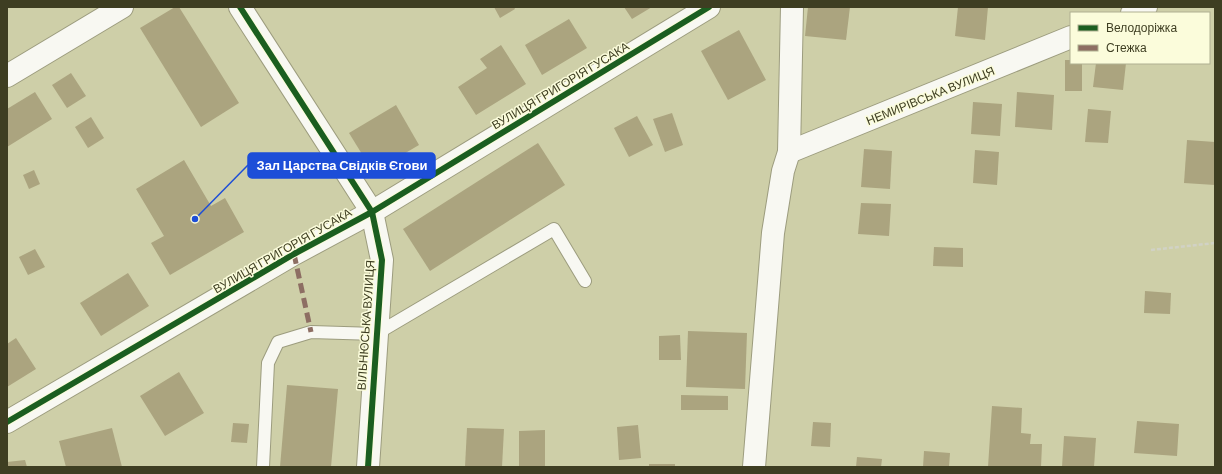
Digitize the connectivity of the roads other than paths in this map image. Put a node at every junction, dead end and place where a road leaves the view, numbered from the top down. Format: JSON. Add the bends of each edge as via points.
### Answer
{"nodes":[{"id":1,"x":122,"y":7,"type":"edge"},
{"id":2,"x":240,"y":7,"type":"edge"},
{"id":3,"x":709,"y":7,"type":"edge"},
{"id":4,"x":792,"y":7,"type":"edge"},
{"id":5,"x":1146,"y":7,"type":"edge"},
{"id":6,"x":1134,"y":12,"type":"edge"},
{"id":7,"x":1070,"y":38,"type":"edge"},
{"id":8,"x":7,"y":76,"type":"edge"},
{"id":9,"x":789,"y":152,"type":"junction"},
{"id":10,"x":372,"y":212,"type":"junction"},
{"id":11,"x":585,"y":281,"type":"dead end"},
{"id":12,"x":376,"y":334,"type":"junction"},
{"id":13,"x":7,"y":422,"type":"edge"},
{"id":14,"x":263,"y":467,"type":"edge"},
{"id":15,"x":368,"y":467,"type":"edge"},
{"id":16,"x":754,"y":467,"type":"edge"}],
"edges":[{"from":1,"to":8,"type":"street"},
{"from":2,"to":10,"type":"street","name":"ВІЛЬНЮСЬКА ВУЛИЦЯ"},
{"from":3,"to":10,"type":"street","name":"ВУЛИЦЯ ГРИГОРІЯ ГУСАКА"},
{"from":4,"to":9,"type":"street"},
{"from":5,"to":6,"type":"street"},
{"from":7,"to":9,"type":"street","name":"НЕМИРІВСЬКА ВУЛИЦЯ"},
{"from":9,"to":16,"type":"street","via":[[783,171],[773,233]]},
{"from":10,"to":12,"type":"street","name":"ВІЛЬНЮСЬКА ВУЛИЦЯ","via":[[382,260]]},
{"from":10,"to":13,"type":"street","name":"ВУЛИЦЯ ГРИГОРІЯ ГУСАКА","via":[[294,254]]},
{"from":11,"to":12,"type":"lane","via":[[554,229]]},
{"from":12,"to":14,"type":"lane","via":[[311,332],[278,342],[268,363]]},
{"from":12,"to":15,"type":"street","name":"ВІЛЬНЮСЬКА ВУЛИЦЯ"}]}
